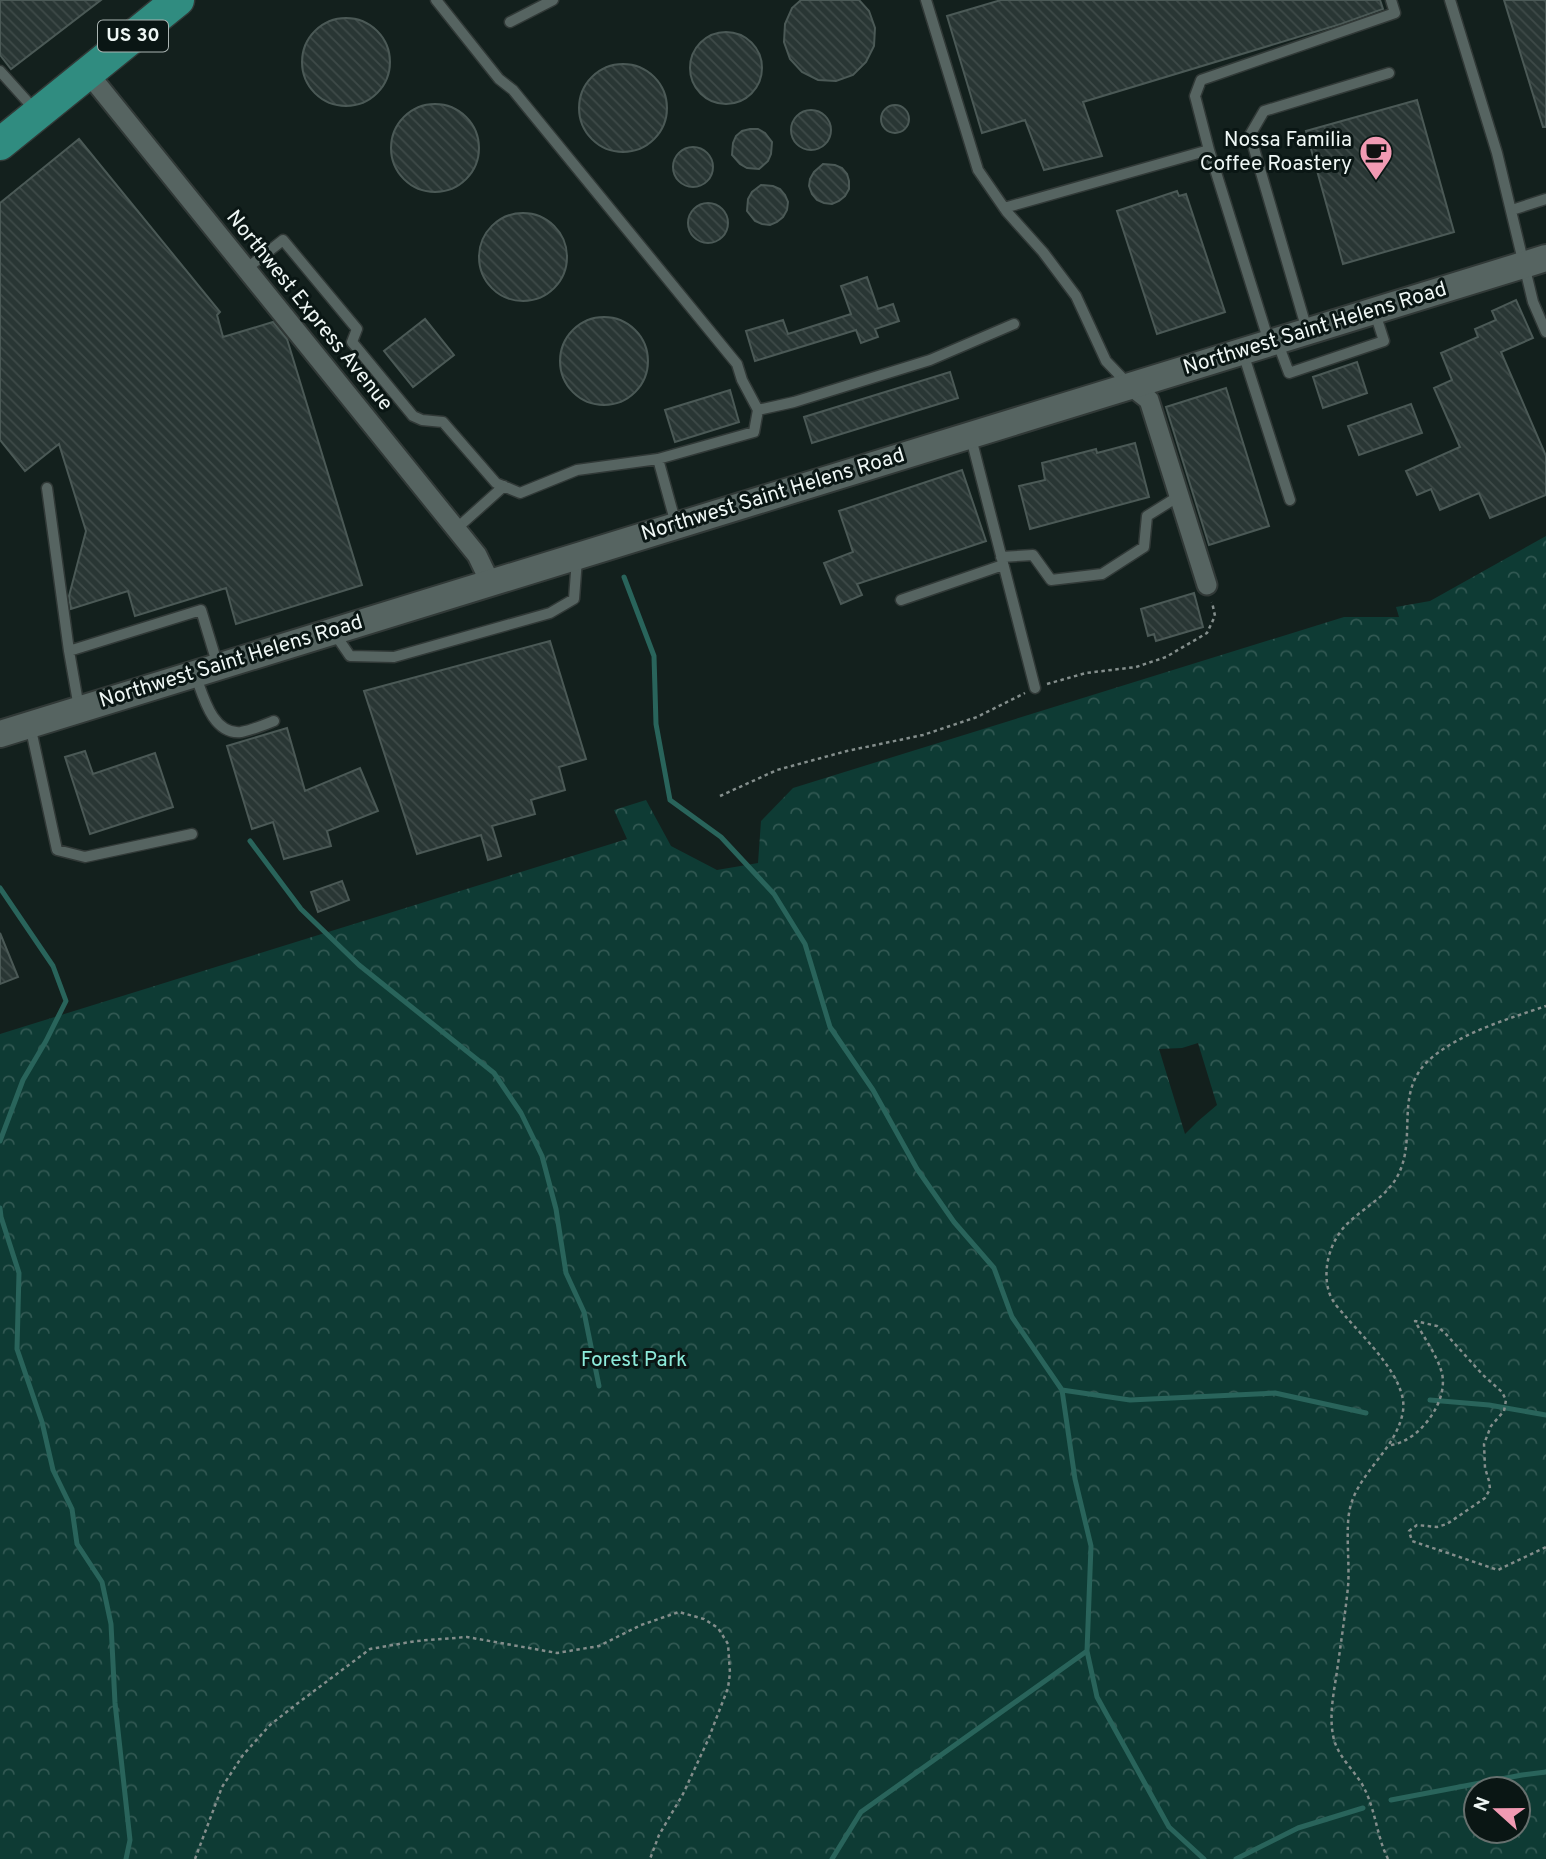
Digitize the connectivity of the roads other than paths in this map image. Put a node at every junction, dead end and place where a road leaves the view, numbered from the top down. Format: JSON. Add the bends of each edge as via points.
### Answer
{"nodes":[{"id":1,"x":178,"y":0,"type":"edge"},
{"id":2,"x":436,"y":0,"type":"edge"},
{"id":3,"x":553,"y":0,"type":"edge"},
{"id":4,"x":926,"y":0,"type":"edge"},
{"id":5,"x":1391,"y":0,"type":"edge"},
{"id":6,"x":1450,"y":0,"type":"edge"},
{"id":7,"x":510,"y":22,"type":"dead end"},
{"id":8,"x":0,"y":71,"type":"edge"},
{"id":9,"x":88,"y":73,"type":"junction"},
{"id":10,"x":1389,"y":73,"type":"dead end"},
{"id":11,"x":38,"y":113,"type":"junction"},
{"id":12,"x":0,"y":144,"type":"edge"},
{"id":13,"x":1209,"y":150,"type":"junction"},
{"id":14,"x":1546,"y":199,"type":"edge"},
{"id":15,"x":1004,"y":208,"type":"junction"},
{"id":16,"x":1511,"y":210,"type":"junction"},
{"id":17,"x":1536,"y":261,"type":"edge"},
{"id":18,"x":246,"y":269,"type":"junction"},
{"id":19,"x":1374,"y":310,"type":"junction"},
{"id":20,"x":1014,"y":324,"type":"dead end"},
{"id":21,"x":1307,"y":331,"type":"junction"},
{"id":22,"x":1546,"y":332,"type":"edge"},
{"id":23,"x":1273,"y":341,"type":"junction"},
{"id":24,"x":1243,"y":351,"type":"junction"},
{"id":25,"x":1130,"y":385,"type":"junction"},
{"id":26,"x":758,"y":410,"type":"junction"},
{"id":27,"x":970,"y":434,"type":"junction"},
{"id":28,"x":657,"y":459,"type":"junction"},
{"id":29,"x":504,"y":486,"type":"junction"},
{"id":30,"x":47,"y":488,"type":"dead end"},
{"id":31,"x":1179,"y":496,"type":"junction"},
{"id":32,"x":1290,"y":500,"type":"dead end"},
{"id":33,"x":677,"y":524,"type":"junction"},
{"id":34,"x":456,"y":529,"type":"junction"},
{"id":35,"x":577,"y":555,"type":"junction"},
{"id":36,"x":1002,"y":561,"type":"junction"},
{"id":37,"x":490,"y":582,"type":"junction"},
{"id":38,"x":1207,"y":585,"type":"road end"},
{"id":39,"x":901,"y":600,"type":"dead end"},
{"id":40,"x":333,"y":631,"type":"junction"},
{"id":41,"x":69,"y":650,"type":"junction"},
{"id":42,"x":206,"y":670,"type":"junction"},
{"id":43,"x":1035,"y":688,"type":"road end"},
{"id":44,"x":79,"y":709,"type":"junction"},
{"id":45,"x":274,"y":721,"type":"dead end"},
{"id":46,"x":30,"y":724,"type":"junction"},
{"id":47,"x":0,"y":734,"type":"edge"},
{"id":48,"x":192,"y":834,"type":"dead end"}],
"edges":[{"from":1,"to":9,"type":"highway","number":"US 30"},
{"from":2,"to":26,"type":"lane","via":[[737,364]]},
{"from":3,"to":7,"type":"lane"},
{"from":4,"to":15,"type":"lane","via":[[978,170]]},
{"from":5,"to":13,"type":"lane","via":[[1395,13],[1201,80],[1195,96]]},
{"from":6,"to":16,"type":"lane"},
{"from":8,"to":11,"type":"lane"},
{"from":9,"to":11,"type":"highway","number":"US 30"},
{"from":9,"to":18,"type":"street","name":"Northwest Express Avenue"},
{"from":10,"to":21,"type":"lane","via":[[1264,111],[1250,135]]},
{"from":11,"to":12,"type":"highway","number":"US 30"},
{"from":13,"to":15,"type":"lane"},
{"from":13,"to":23,"type":"lane"},
{"from":14,"to":16,"type":"lane"},
{"from":15,"to":25,"type":"lane","via":[[1076,296],[1106,361]]},
{"from":16,"to":17,"type":"lane"},
{"from":17,"to":19,"type":"main road","name":"Northwest Saint Helens Road"},
{"from":17,"to":22,"type":"lane","via":[[1533,302]]},
{"from":18,"to":29,"type":"lane","via":[[283,240],[357,329],[352,342],[413,416],[443,422]]},
{"from":18,"to":34,"type":"street","name":"Northwest Express Avenue"},
{"from":19,"to":21,"type":"main road","name":"Northwest Saint Helens Road"},
{"from":19,"to":23,"type":"lane","via":[[1384,341],[1289,373]]},
{"from":20,"to":26,"type":"lane","via":[[930,360]]},
{"from":21,"to":23,"type":"main road","name":"Northwest Saint Helens Road"},
{"from":23,"to":24,"type":"main road","name":"Northwest Saint Helens Road"},
{"from":24,"to":25,"type":"main road","name":"Northwest Saint Helens Road"},
{"from":24,"to":32,"type":"lane"},
{"from":25,"to":27,"type":"main road","name":"Northwest Saint Helens Road"},
{"from":25,"to":31,"type":"street","via":[[1149,400]]},
{"from":26,"to":28,"type":"lane","via":[[754,432]]},
{"from":27,"to":33,"type":"main road","name":"Northwest Saint Helens Road"},
{"from":27,"to":36,"type":"lane"},
{"from":28,"to":29,"type":"lane","via":[[577,470],[520,493]]},
{"from":28,"to":33,"type":"lane"},
{"from":29,"to":34,"type":"lane"},
{"from":30,"to":41,"type":"lane"},
{"from":31,"to":36,"type":"lane","via":[[1147,516],[1144,547],[1102,574],[1051,580],[1032,555]]},
{"from":31,"to":38,"type":"street"},
{"from":33,"to":35,"type":"main road","name":"Northwest Saint Helens Road"},
{"from":34,"to":37,"type":"street","name":"Northwest Express Avenue","via":[[477,555]]},
{"from":35,"to":37,"type":"main road","name":"Northwest Saint Helens Road"},
{"from":35,"to":40,"type":"lane","via":[[574,599],[550,613],[394,657],[350,656]]},
{"from":36,"to":39,"type":"lane"},
{"from":36,"to":43,"type":"lane"},
{"from":37,"to":40,"type":"main road","name":"Northwest Saint Helens Road"},
{"from":40,"to":42,"type":"main road","name":"Northwest Saint Helens Road"},
{"from":41,"to":42,"type":"lane","via":[[201,610]]},
{"from":41,"to":44,"type":"lane"},
{"from":42,"to":44,"type":"main road","name":"Northwest Saint Helens Road"},
{"from":42,"to":45,"type":"lane","via":[[213,719],[221,726],[240,732]]},
{"from":44,"to":46,"type":"main road","name":"Northwest Saint Helens Road"},
{"from":46,"to":47,"type":"main road","name":"Northwest Saint Helens Road"},
{"from":46,"to":48,"type":"lane","via":[[57,850],[85,857]]}]}
